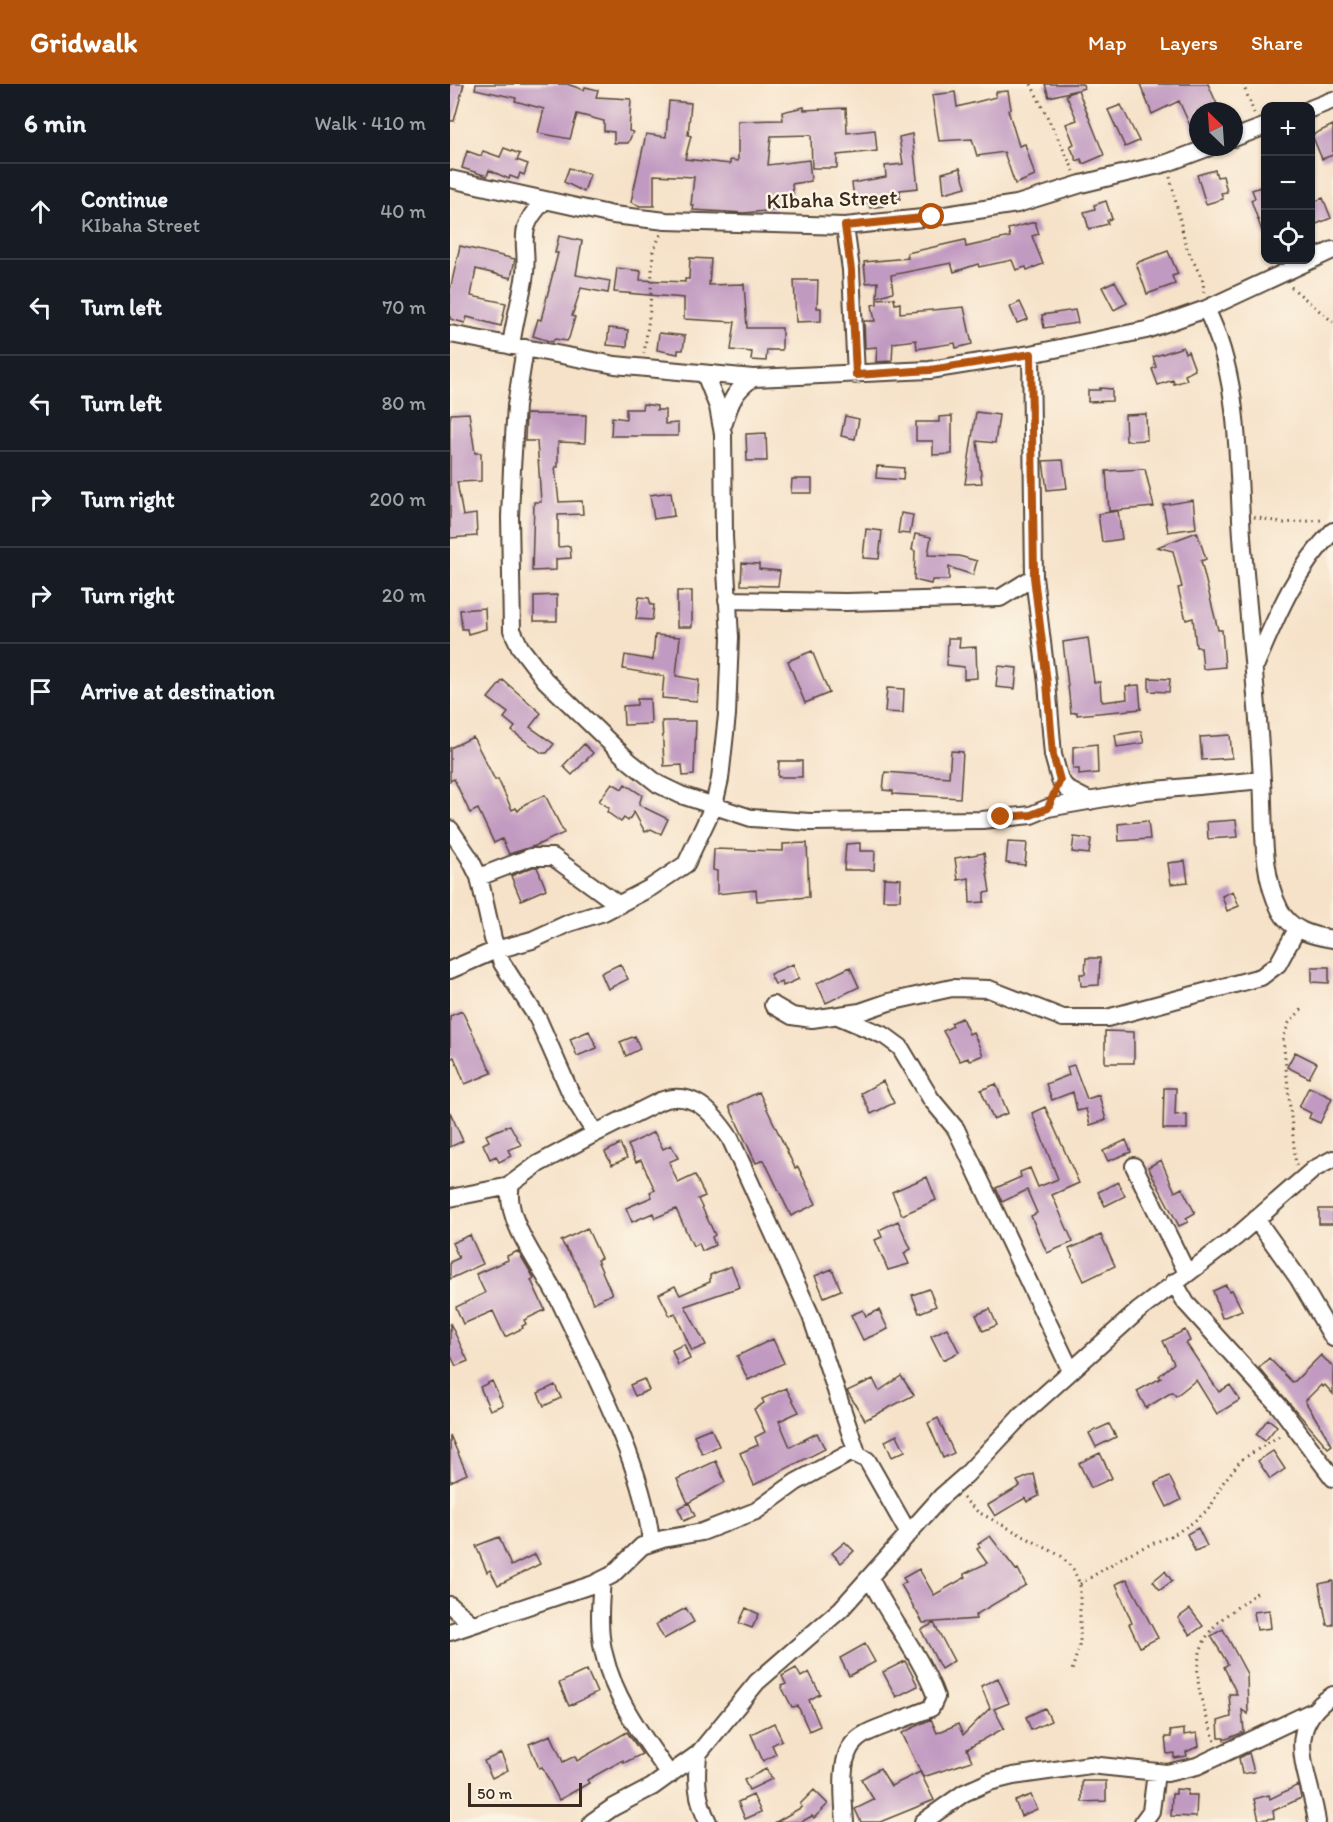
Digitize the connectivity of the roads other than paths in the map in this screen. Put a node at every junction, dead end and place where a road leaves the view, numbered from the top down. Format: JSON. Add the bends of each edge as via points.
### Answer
{"nodes":[{"id":1,"x":1333,"y":100,"type":"edge"},
{"id":2,"x":1315,"y":107,"type":"edge"},
{"id":3,"x":1261,"y":128,"type":"edge"},
{"id":4,"x":1243,"y":135,"type":"edge"},
{"id":5,"x":1189,"y":155,"type":"edge"},
{"id":6,"x":450,"y":179,"type":"edge"},
{"id":7,"x":544,"y":201,"type":"junction"},
{"id":8,"x":845,"y":226,"type":"junction"},
{"id":9,"x":1333,"y":250,"type":"edge"},
{"id":10,"x":1206,"y":309,"type":"junction"},
{"id":11,"x":450,"y":334,"type":"edge"},
{"id":12,"x":518,"y":347,"type":"junction"},
{"id":13,"x":1031,"y":354,"type":"junction"},
{"id":14,"x":705,"y":374,"type":"junction"},
{"id":15,"x":856,"y":375,"type":"junction"},
{"id":16,"x":753,"y":378,"type":"junction"},
{"id":17,"x":722,"y":427,"type":"junction"},
{"id":18,"x":1328,"y":525,"type":"edge"},
{"id":19,"x":1034,"y":577,"type":"junction"},
{"id":20,"x":727,"y":600,"type":"junction"},
{"id":21,"x":1255,"y":666,"type":"junction"},
{"id":22,"x":1060,"y":780,"type":"junction"},
{"id":23,"x":1262,"y":780,"type":"junction"},
{"id":24,"x":1090,"y":801,"type":"junction"},
{"id":25,"x":714,"y":805,"type":"junction"},
{"id":26,"x":1048,"y":808,"type":"junction"},
{"id":27,"x":450,"y":830,"type":"edge"},
{"id":28,"x":479,"y":877,"type":"junction"},
{"id":29,"x":619,"y":905,"type":"junction"},
{"id":30,"x":1297,"y":929,"type":"junction"},
{"id":31,"x":1333,"y":939,"type":"edge"},
{"id":32,"x":496,"y":950,"type":"junction"},
{"id":33,"x":450,"y":970,"type":"edge"},
{"id":34,"x":773,"y":1005,"type":"dead end"},
{"id":35,"x":840,"y":1017,"type":"junction"},
{"id":36,"x":595,"y":1133,"type":"junction"},
{"id":37,"x":1333,"y":1159,"type":"edge"},
{"id":38,"x":1134,"y":1166,"type":"dead end"},
{"id":39,"x":510,"y":1186,"type":"junction"},
{"id":40,"x":450,"y":1198,"type":"edge"},
{"id":41,"x":1256,"y":1219,"type":"junction"},
{"id":42,"x":1180,"y":1277,"type":"junction"},
{"id":43,"x":1333,"y":1338,"type":"edge"},
{"id":44,"x":1071,"y":1371,"type":"junction"},
{"id":45,"x":857,"y":1453,"type":"junction"},
{"id":46,"x":1333,"y":1478,"type":"edge"},
{"id":47,"x":909,"y":1534,"type":"junction"},
{"id":48,"x":651,"y":1542,"type":"junction"},
{"id":49,"x":870,"y":1578,"type":"junction"},
{"id":50,"x":602,"y":1580,"type":"junction"},
{"id":51,"x":450,"y":1605,"type":"edge"},
{"id":52,"x":472,"y":1624,"type":"junction"},
{"id":53,"x":450,"y":1632,"type":"edge"},
{"id":54,"x":1333,"y":1695,"type":"edge"},
{"id":55,"x":1311,"y":1712,"type":"junction"},
{"id":56,"x":698,"y":1754,"type":"junction"},
{"id":57,"x":1156,"y":1773,"type":"junction"},
{"id":58,"x":670,"y":1775,"type":"junction"},
{"id":59,"x":592,"y":1822,"type":"edge"},
{"id":60,"x":708,"y":1822,"type":"edge"},
{"id":61,"x":845,"y":1822,"type":"edge"},
{"id":62,"x":923,"y":1822,"type":"edge"},
{"id":63,"x":1143,"y":1822,"type":"edge"},
{"id":64,"x":1317,"y":1822,"type":"edge"}],
"edges":[{"from":1,"to":2,"type":"street"},
{"from":3,"to":4,"type":"street"},
{"from":5,"to":8,"type":"street","name":"KIbaha Street","via":[[1017,204]]},
{"from":6,"to":7,"type":"street","name":"KIbaha Street"},
{"from":7,"to":8,"type":"street","name":"KIbaha Street","via":[[666,221]]},
{"from":7,"to":12,"type":"street","via":[[529,216],[524,232],[525,273]]},
{"from":8,"to":15,"type":"street"},
{"from":9,"to":10,"type":"street"},
{"from":10,"to":13,"type":"street","via":[[1146,330]]},
{"from":10,"to":21,"type":"street","via":[[1221,346],[1233,403]]},
{"from":11,"to":12,"type":"street"},
{"from":12,"to":14,"type":"street","via":[[642,368]]},
{"from":12,"to":25,"type":"street","via":[[510,517],[511,622],[515,639],[545,680],[629,761],[670,790]]},
{"from":13,"to":15,"type":"street","via":[[930,370]]},
{"from":13,"to":19,"type":"street"},
{"from":14,"to":16,"type":"street"},
{"from":14,"to":17,"type":"street","via":[[714,392]]},
{"from":15,"to":16,"type":"street"},
{"from":16,"to":17,"type":"street","via":[[731,399]]},
{"from":17,"to":20,"type":"street"},
{"from":18,"to":21,"type":"street","via":[[1289,589]]},
{"from":19,"to":20,"type":"street","via":[[1000,598]]},
{"from":19,"to":22,"type":"street","via":[[1053,755]]},
{"from":20,"to":25,"type":"street","via":[[727,715]]},
{"from":21,"to":23,"type":"street"},
{"from":22,"to":24,"type":"street","via":[[1072,793]]},
{"from":22,"to":26,"type":"street"},
{"from":23,"to":24,"type":"street","via":[[1145,790]]},
{"from":23,"to":30,"type":"street","via":[[1263,827],[1273,892],[1287,921]]},
{"from":24,"to":26,"type":"street"},
{"from":25,"to":26,"type":"street","via":[[751,818],[810,822],[982,820],[1031,815]]},
{"from":25,"to":29,"type":"street","via":[[684,867]]},
{"from":27,"to":28,"type":"street"},
{"from":28,"to":29,"type":"street","via":[[531,857],[554,857]]},
{"from":28,"to":32,"type":"street"},
{"from":29,"to":32,"type":"street"},
{"from":30,"to":31,"type":"street"},
{"from":30,"to":35,"type":"street","via":[[1278,964],[1261,977],[1107,1018],[1063,1017],[989,989],[952,988]]},
{"from":32,"to":33,"type":"street"},
{"from":32,"to":36,"type":"street","via":[[538,1019],[571,1094]]},
{"from":34,"to":35,"type":"street","via":[[792,1016]]},
{"from":35,"to":44,"type":"street","via":[[885,1036],[900,1047],[931,1099],[956,1129]]},
{"from":36,"to":39,"type":"street","via":[[526,1172]]},
{"from":36,"to":45,"type":"street","via":[[677,1095],[695,1101],[718,1120],[730,1138],[804,1299]]},
{"from":37,"to":41,"type":"street","via":[[1314,1169]]},
{"from":38,"to":42,"type":"street"},
{"from":39,"to":40,"type":"street"},
{"from":39,"to":48,"type":"street","via":[[512,1212],[564,1308],[614,1420],[648,1513]]},
{"from":41,"to":42,"type":"street"},
{"from":41,"to":43,"type":"street","via":[[1298,1278]]},
{"from":42,"to":44,"type":"street"},
{"from":42,"to":46,"type":"street","via":[[1186,1304],[1258,1382]]},
{"from":44,"to":47,"type":"street","via":[[1021,1416]]},
{"from":45,"to":47,"type":"street","via":[[875,1471]]},
{"from":45,"to":48,"type":"street","via":[[812,1473],[756,1512],[688,1537]]},
{"from":47,"to":49,"type":"street"},
{"from":48,"to":50,"type":"street"},
{"from":49,"to":56,"type":"street","via":[[841,1609],[757,1682]]},
{"from":49,"to":61,"type":"street","via":[[923,1665],[936,1697],[931,1708],[872,1729],[853,1741],[843,1771]]},
{"from":50,"to":52,"type":"street"},
{"from":50,"to":58,"type":"street","via":[[602,1634],[608,1669],[633,1722]]},
{"from":51,"to":52,"type":"street"},
{"from":52,"to":53,"type":"street"},
{"from":54,"to":55,"type":"street"},
{"from":55,"to":57,"type":"street","via":[[1220,1757],[1197,1766]]},
{"from":55,"to":64,"type":"street","via":[[1302,1761]]},
{"from":56,"to":58,"type":"street"},
{"from":56,"to":60,"type":"street","via":[[696,1784],[699,1804]]},
{"from":57,"to":62,"type":"street","via":[[1090,1765],[1013,1776],[964,1793]]},
{"from":57,"to":63,"type":"street","via":[[1151,1811]]},
{"from":58,"to":59,"type":"street"}]}
